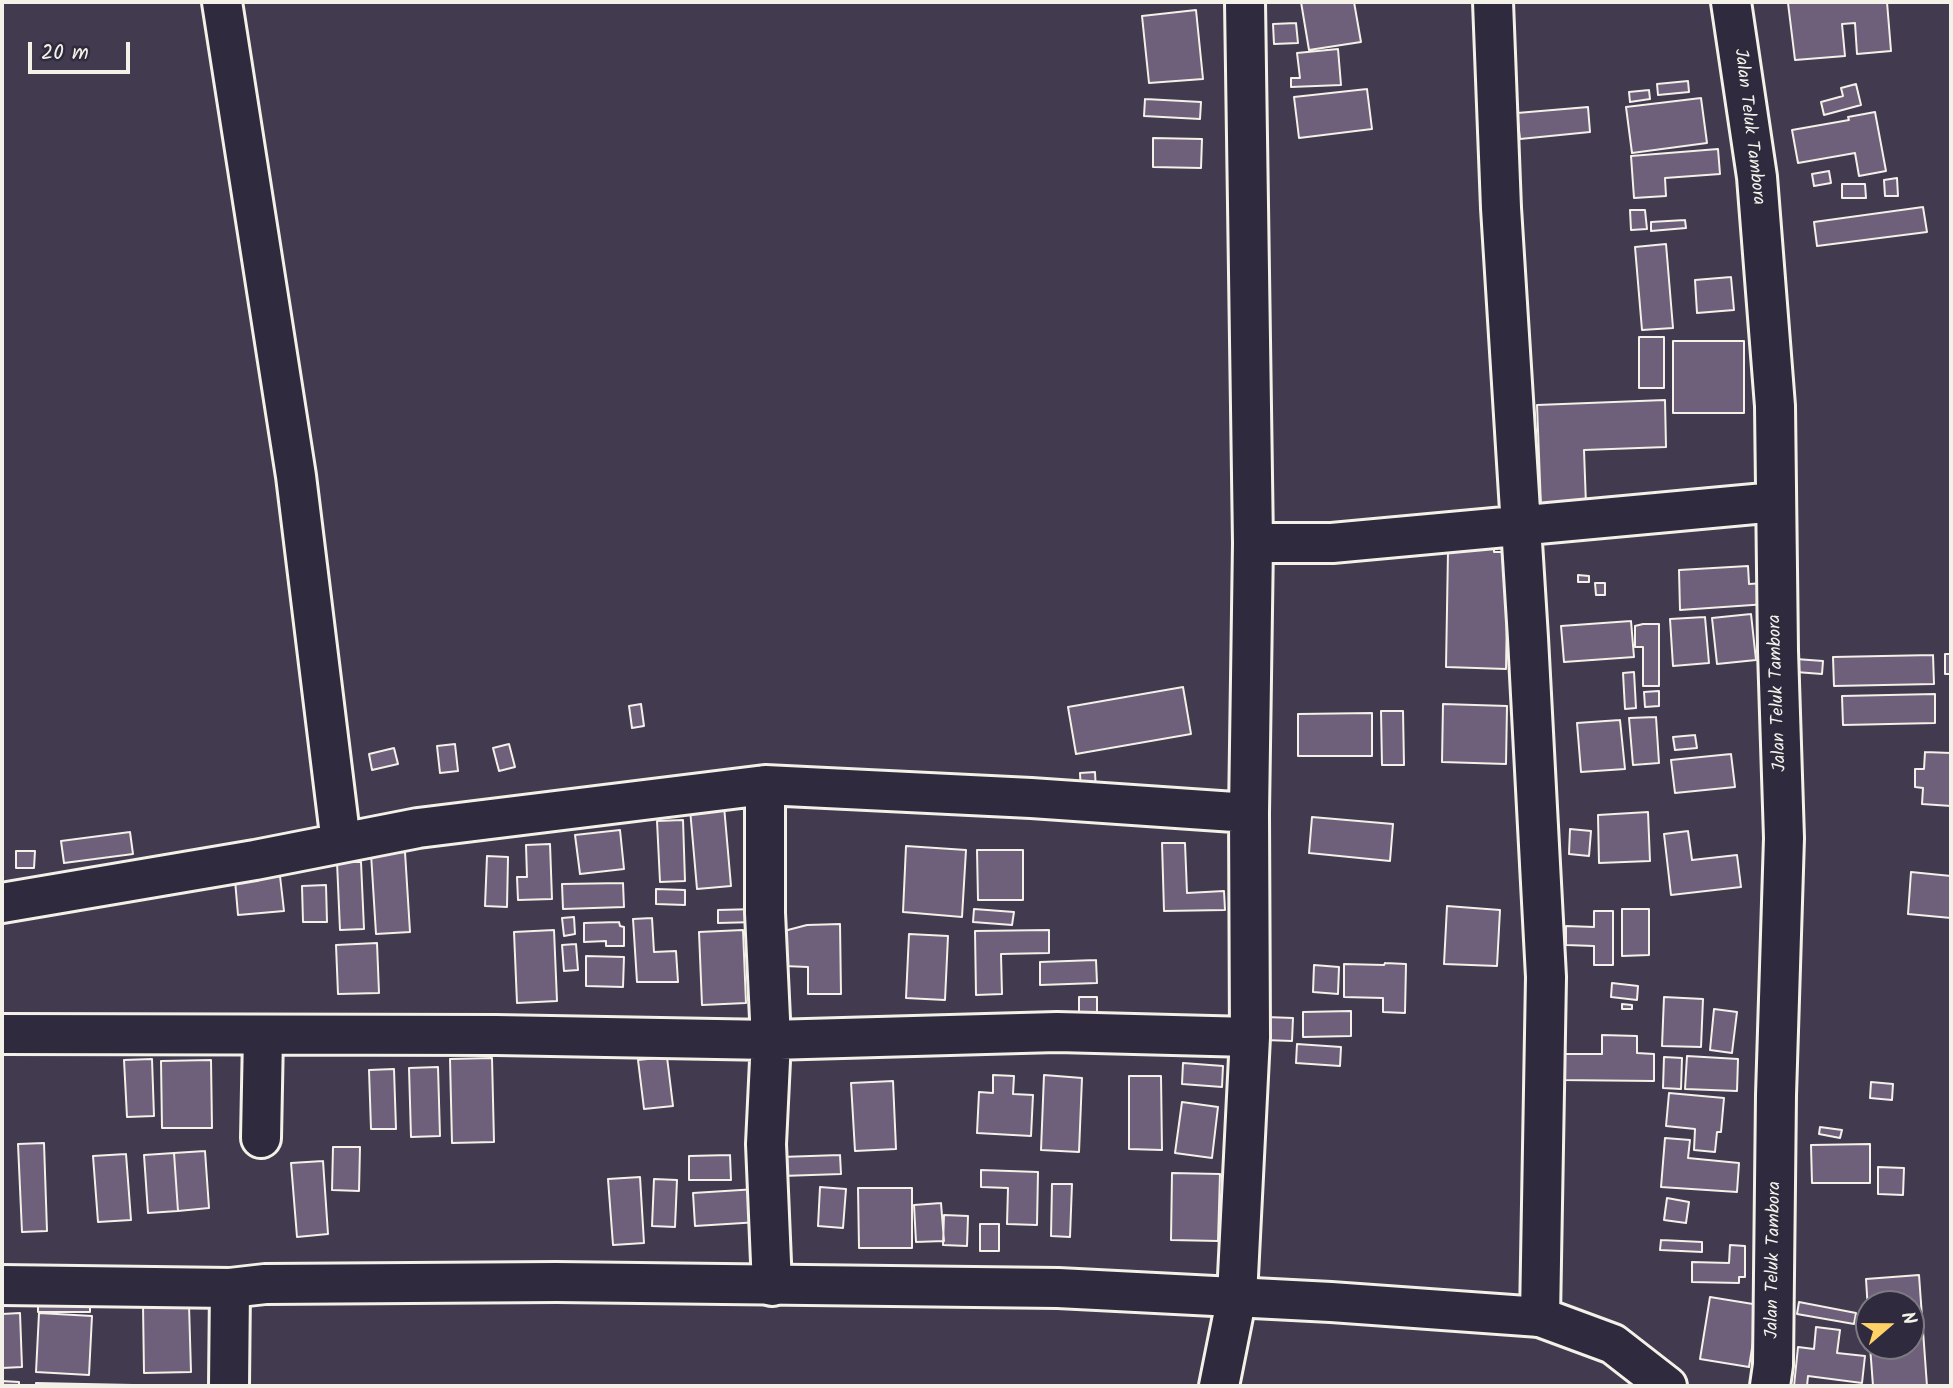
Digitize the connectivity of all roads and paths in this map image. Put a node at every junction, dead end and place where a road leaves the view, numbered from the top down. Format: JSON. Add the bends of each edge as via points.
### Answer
{"nodes":[{"id":1,"x":222,"y":2,"type":"edge"},
{"id":2,"x":1245,"y":2,"type":"edge"},
{"id":3,"x":1493,"y":2,"type":"edge"},
{"id":4,"x":1731,"y":2,"type":"edge"},
{"id":5,"x":1776,"y":502,"type":"junction"},
{"id":6,"x":1520,"y":525,"type":"junction"},
{"id":7,"x":1253,"y":543,"type":"junction"},
{"id":8,"x":765,"y":785,"type":"junction"},
{"id":9,"x":1249,"y":813,"type":"junction"},
{"id":10,"x":341,"y":843,"type":"junction"},
{"id":11,"x":2,"y":903,"type":"edge"},
{"id":12,"x":2,"y":1034,"type":"edge"},
{"id":13,"x":263,"y":1036,"type":"junction"},
{"id":14,"x":1250,"y":1037,"type":"junction"},
{"id":15,"x":771,"y":1040,"type":"junction"},
{"id":16,"x":261,"y":1138,"type":"dead end"},
{"id":17,"x":2,"y":1285,"type":"edge"},
{"id":18,"x":772,"y":1286,"type":"junction"},
{"id":19,"x":230,"y":1288,"type":"junction"},
{"id":20,"x":1237,"y":1296,"type":"junction"},
{"id":21,"x":1541,"y":1317,"type":"junction"},
{"id":22,"x":229,"y":1386,"type":"edge"},
{"id":23,"x":1219,"y":1386,"type":"edge"},
{"id":24,"x":1667,"y":1386,"type":"edge"},
{"id":25,"x":1770,"y":1386,"type":"edge"}],
"edges":[{"from":1,"to":10,"type":"street","via":[[296,476]]},
{"from":2,"to":7,"type":"street"},
{"from":3,"to":6,"type":"street"},
{"from":4,"to":5,"type":"street","name":"Jalan Teluk Tambora","via":[[1757,177],[1775,406]]},
{"from":5,"to":6,"type":"street"},
{"from":5,"to":25,"type":"street","name":"Jalan Teluk Tambora","via":[[1784,838]]},
{"from":6,"to":7,"type":"street","via":[[1332,543]]},
{"from":6,"to":21,"type":"street","via":[[1546,977]]},
{"from":7,"to":9,"type":"street"},
{"from":8,"to":9,"type":"street"},
{"from":8,"to":10,"type":"street","via":[[418,828]]},
{"from":8,"to":15,"type":"street"},
{"from":9,"to":14,"type":"street"},
{"from":10,"to":11,"type":"street"},
{"from":12,"to":13,"type":"street"},
{"from":13,"to":15,"type":"street"},
{"from":13,"to":16,"type":"street"},
{"from":14,"to":15,"type":"street","via":[[1057,1032]]},
{"from":14,"to":20,"type":"street"},
{"from":15,"to":18,"type":"street","via":[[766,1144]]},
{"from":17,"to":19,"type":"street"},
{"from":18,"to":19,"type":"street","via":[[542,1282]]},
{"from":18,"to":20,"type":"street","via":[[1058,1288]]},
{"from":19,"to":22,"type":"street"},
{"from":20,"to":21,"type":"street"},
{"from":20,"to":23,"type":"street"},
{"from":21,"to":24,"type":"street","via":[[1613,1344]]}]}
